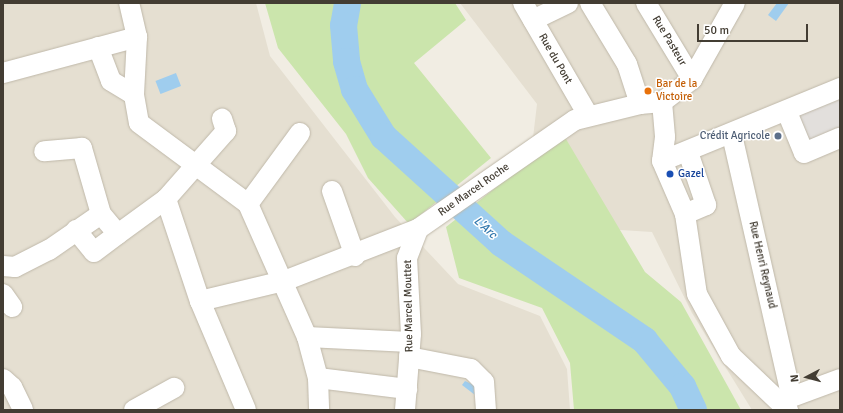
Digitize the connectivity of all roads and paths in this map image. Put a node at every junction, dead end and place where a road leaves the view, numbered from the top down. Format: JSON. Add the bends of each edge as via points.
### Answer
{"nodes":[{"id":1,"x":129,"y":3,"type":"edge"},
{"id":2,"x":523,"y":3,"type":"edge"},
{"id":3,"x":568,"y":3,"type":"edge"},
{"id":4,"x":590,"y":3,"type":"edge"},
{"id":5,"x":646,"y":3,"type":"edge"},
{"id":6,"x":736,"y":3,"type":"edge"},
{"id":7,"x":533,"y":20,"type":"junction"},
{"id":8,"x":137,"y":37,"type":"junction"},
{"id":9,"x":98,"y":47,"type":"junction"},
{"id":10,"x":3,"y":73,"type":"edge"},
{"id":11,"x":692,"y":80,"type":"junction"},
{"id":12,"x":840,"y":88,"type":"edge"},
{"id":13,"x":134,"y":95,"type":"junction"},
{"id":14,"x":662,"y":102,"type":"junction"},
{"id":15,"x":640,"y":104,"type":"junction"},
{"id":16,"x":787,"y":112,"type":"junction"},
{"id":17,"x":588,"y":116,"type":"junction"},
{"id":18,"x":222,"y":119,"type":"dead end"},
{"id":19,"x":300,"y":133,"type":"dead end"},
{"id":20,"x":732,"y":135,"type":"junction"},
{"id":21,"x":840,"y":138,"type":"edge"},
{"id":22,"x":44,"y":151,"type":"dead end"},
{"id":23,"x":688,"y":152,"type":"junction"},
{"id":24,"x":662,"y":162,"type":"junction"},
{"id":25,"x":198,"y":164,"type":"junction"},
{"id":26,"x":332,"y":192,"type":"dead end"},
{"id":27,"x":166,"y":199,"type":"junction"},
{"id":28,"x":248,"y":204,"type":"junction"},
{"id":29,"x":101,"y":214,"type":"junction"},
{"id":30,"x":685,"y":214,"type":"junction"},
{"id":31,"x":424,"y":225,"type":"junction"},
{"id":32,"x":76,"y":230,"type":"junction"},
{"id":33,"x":118,"y":234,"type":"junction"},
{"id":34,"x":355,"y":256,"type":"junction"},
{"id":35,"x":3,"y":266,"type":"edge"},
{"id":36,"x":284,"y":281,"type":"junction"},
{"id":37,"x":200,"y":301,"type":"junction"},
{"id":38,"x":307,"y":337,"type":"junction"},
{"id":39,"x":410,"y":350,"type":"junction"},
{"id":40,"x":318,"y":378,"type":"junction"},
{"id":41,"x":840,"y":378,"type":"edge"},
{"id":42,"x":3,"y":379,"type":"edge"},
{"id":43,"x":174,"y":388,"type":"dead end"},
{"id":44,"x":407,"y":389,"type":"junction"},
{"id":45,"x":3,"y":396,"type":"edge"},
{"id":46,"x":786,"y":402,"type":"edge"},
{"id":47,"x":143,"y":408,"type":"edge"},
{"id":48,"x":18,"y":410,"type":"edge"},
{"id":49,"x":23,"y":410,"type":"edge"},
{"id":50,"x":246,"y":410,"type":"edge"},
{"id":51,"x":319,"y":410,"type":"edge"},
{"id":52,"x":406,"y":410,"type":"edge"},
{"id":53,"x":486,"y":410,"type":"edge"}],
"edges":[{"from":1,"to":8,"type":"street"},
{"from":2,"to":7,"type":"street","name":"Rue du Pont"},
{"from":3,"to":7,"type":"street"},
{"from":4,"to":15,"type":"street","via":[[627,64]]},
{"from":5,"to":11,"type":"street","name":"Rue Pasteur"},
{"from":6,"to":11,"type":"street"},
{"from":7,"to":17,"type":"street","name":"Rue du Pont"},
{"from":8,"to":9,"type":"street"},
{"from":8,"to":13,"type":"street"},
{"from":9,"to":10,"type":"street"},
{"from":9,"to":13,"type":"street","via":[[111,81]]},
{"from":11,"to":14,"type":"street"},
{"from":12,"to":16,"type":"street"},
{"from":13,"to":25,"type":"street","via":[[139,123]]},
{"from":14,"to":15,"type":"street","name":"Rue Marcel Roche"},
{"from":14,"to":24,"type":"street","via":[[665,137]]},
{"from":15,"to":17,"type":"street","name":"Rue Marcel Roche"},
{"from":16,"to":20,"type":"street"},
{"from":16,"to":21,"type":"street","via":[[804,153]]},
{"from":17,"to":31,"type":"street","name":"Rue Marcel Roche","via":[[549,137]]},
{"from":18,"to":25,"type":"street","via":[[226,131]]},
{"from":19,"to":28,"type":"street"},
{"from":20,"to":23,"type":"street"},
{"from":20,"to":46,"type":"street","name":"Rue Henri Reynaud"},
{"from":22,"to":29,"type":"street","via":[[82,148]]},
{"from":23,"to":24,"type":"street"},
{"from":23,"to":30,"type":"street","via":[[706,205]]},
{"from":24,"to":30,"type":"street","via":[[668,181]]},
{"from":25,"to":27,"type":"street"},
{"from":25,"to":28,"type":"street"},
{"from":26,"to":34,"type":"street"},
{"from":27,"to":33,"type":"street"},
{"from":27,"to":37,"type":"street"},
{"from":28,"to":36,"type":"street"},
{"from":29,"to":32,"type":"street"},
{"from":29,"to":33,"type":"street"},
{"from":30,"to":46,"type":"street","via":[[697,294],[731,356]]},
{"from":31,"to":34,"type":"street","name":"Rue Marcel Roche"},
{"from":31,"to":39,"type":"street","name":"Rue Marcel Mouttet","via":[[407,258]]},
{"from":32,"to":33,"type":"street","via":[[94,252]]},
{"from":32,"to":35,"type":"street","via":[[48,250],[15,267]]},
{"from":34,"to":36,"type":"street","name":"Rue Marcel Roche"},
{"from":36,"to":37,"type":"street","name":"Rue Marcel Roche"},
{"from":36,"to":38,"type":"street"},
{"from":37,"to":50,"type":"street"},
{"from":38,"to":39,"type":"street"},
{"from":38,"to":40,"type":"street"},
{"from":39,"to":44,"type":"street","name":"Rue Marcel Mouttet"},
{"from":39,"to":53,"type":"street","via":[[471,369],[484,382]]},
{"from":40,"to":44,"type":"street"},
{"from":40,"to":51,"type":"street"},
{"from":41,"to":46,"type":"street"},
{"from":42,"to":49,"type":"street","via":[[12,387]]},
{"from":43,"to":47,"type":"street"},
{"from":44,"to":52,"type":"street","name":"Rue Marcel Mouttet"},
{"from":45,"to":48,"type":"street"}]}
